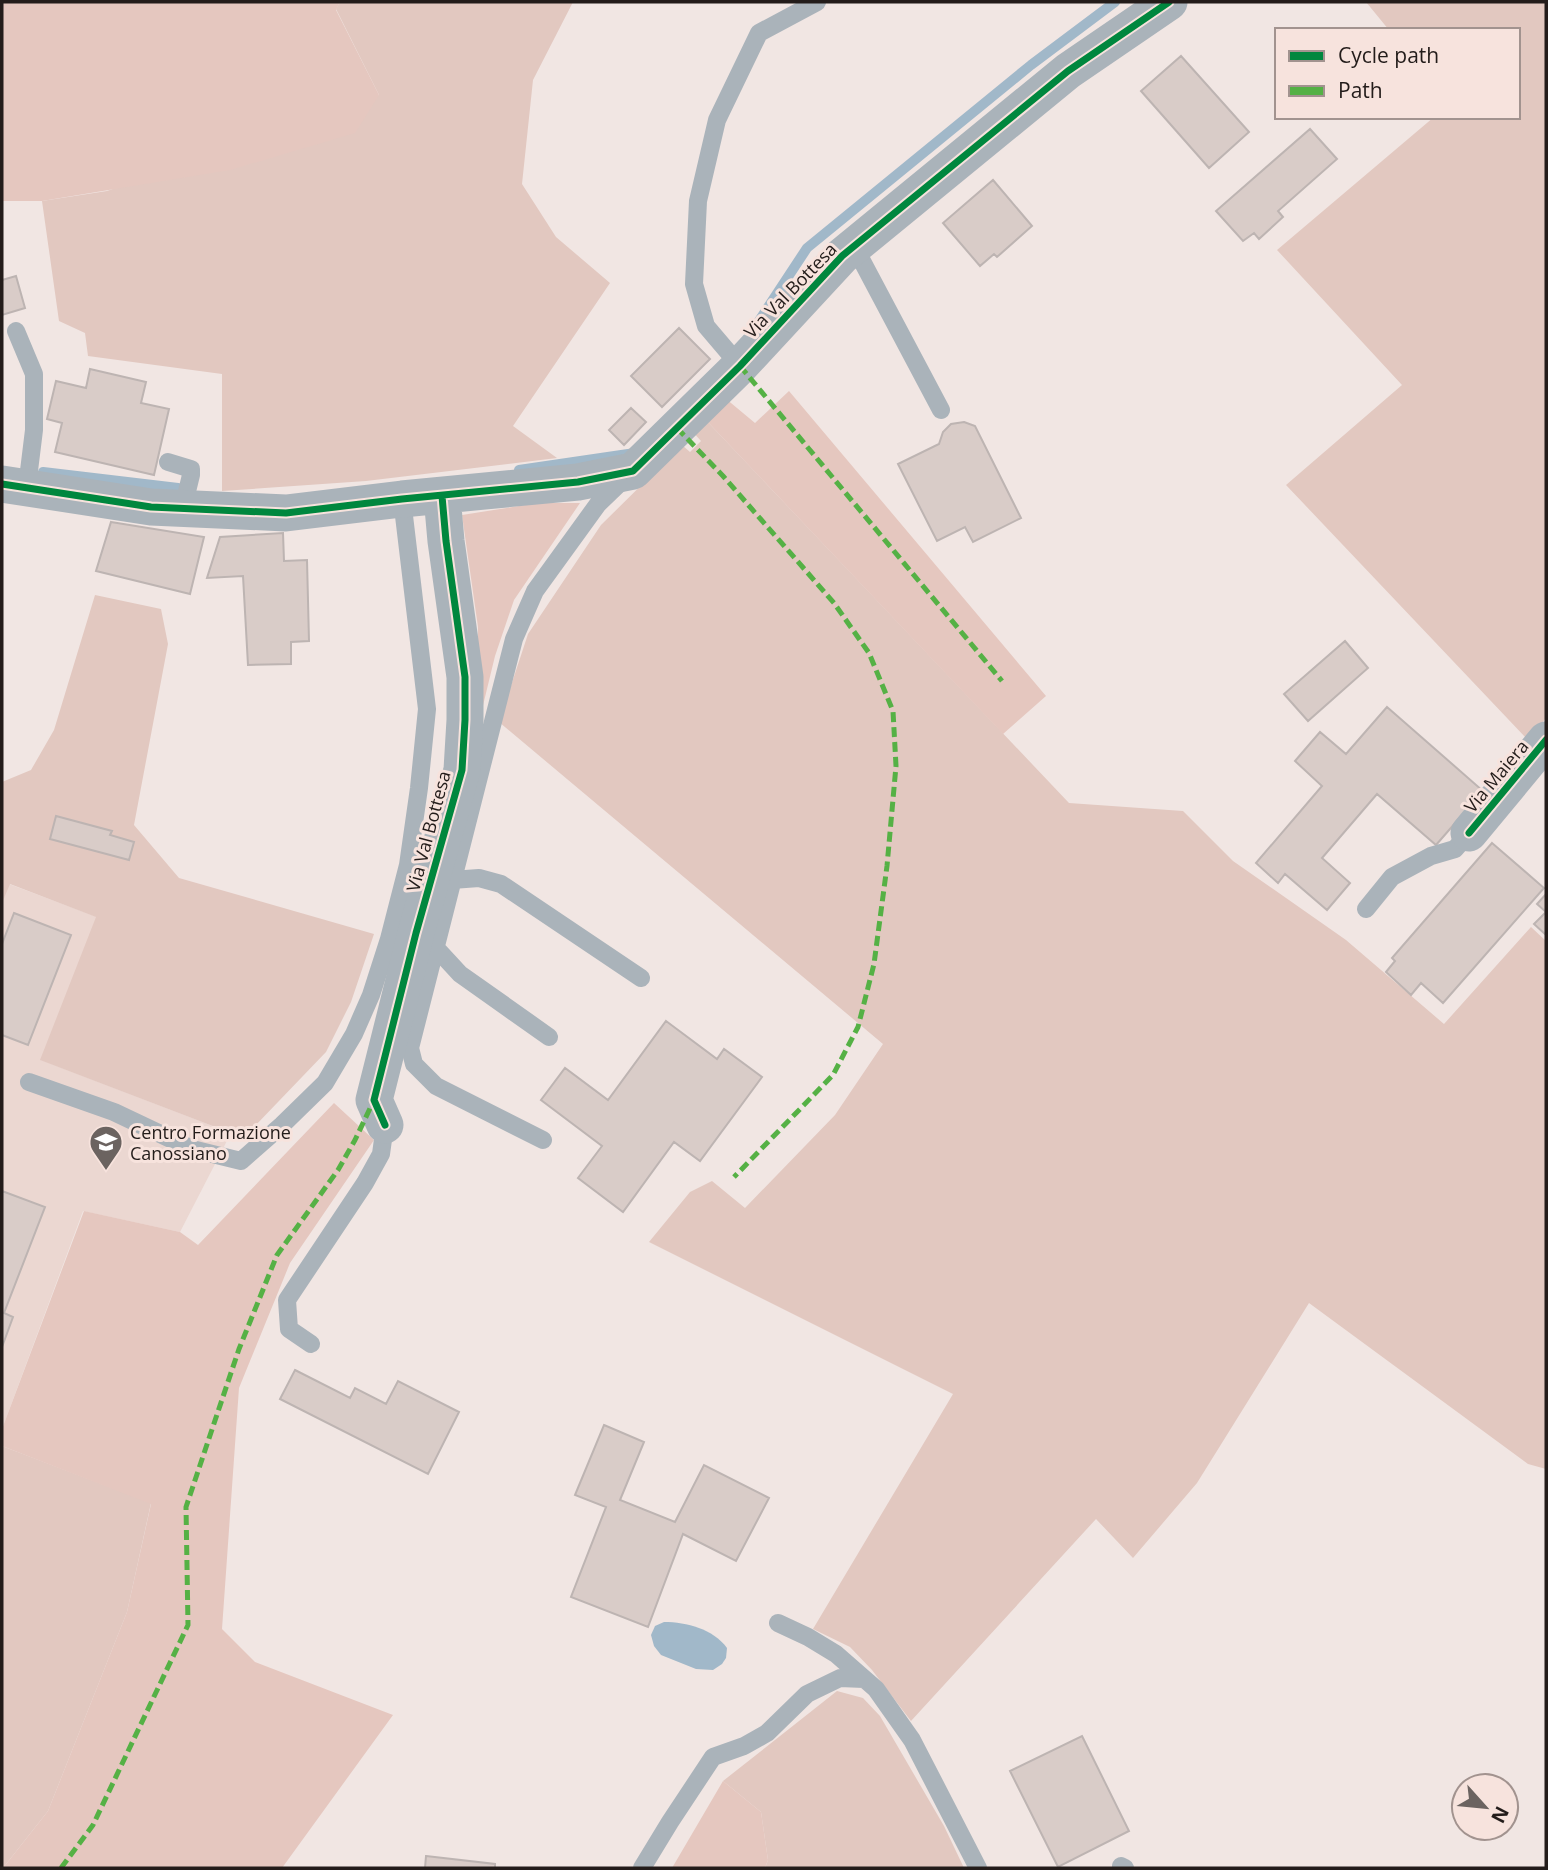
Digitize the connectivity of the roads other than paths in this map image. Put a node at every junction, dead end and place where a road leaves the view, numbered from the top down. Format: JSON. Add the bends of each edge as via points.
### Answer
{"nodes":[{"id":1,"x":817,"y":2,"type":"edge"},
{"id":2,"x":1169,"y":2,"type":"edge"},
{"id":3,"x":854,"y":246,"type":"junction"},
{"id":4,"x":16,"y":331,"type":"dead end"},
{"id":5,"x":740,"y":366,"type":"junction"},
{"id":6,"x":942,"y":410,"type":"dead end"},
{"id":7,"x":169,"y":461,"type":"dead end"},
{"id":8,"x":633,"y":471,"type":"junction"},
{"id":9,"x":15,"y":485,"type":"edge"},
{"id":10,"x":442,"y":496,"type":"junction"},
{"id":11,"x":402,"y":499,"type":"junction"},
{"id":12,"x":183,"y":508,"type":"junction"},
{"id":13,"x":1546,"y":740,"type":"edge"},
{"id":14,"x":1469,"y":833,"type":"joint"},
{"id":15,"x":452,"y":880,"type":"junction"},
{"id":16,"x":1366,"y":908,"type":"dead end"},
{"id":17,"x":436,"y":948,"type":"junction"},
{"id":18,"x":641,"y":978,"type":"dead end"},
{"id":19,"x":549,"y":1037,"type":"dead end"},
{"id":20,"x":29,"y":1082,"type":"dead end"},
{"id":21,"x":385,"y":1125,"type":"joint"},
{"id":22,"x":543,"y":1140,"type":"dead end"},
{"id":23,"x":311,"y":1344,"type":"dead end"},
{"id":24,"x":778,"y":1623,"type":"dead end"},
{"id":25,"x":864,"y":1679,"type":"junction"},
{"id":26,"x":642,"y":1868,"type":"edge"},
{"id":27,"x":978,"y":1868,"type":"edge"}],
"edges":[{"from":1,"to":5,"type":"lane","via":[[759,33],[717,120],[698,201],[694,284],[706,327]]},
{"from":2,"to":3,"type":"street","name":"Via Val Bottesa","via":[[1068,71]]},
{"from":3,"to":5,"type":"street","name":"Via Val Bottesa"},
{"from":3,"to":6,"type":"lane"},
{"from":4,"to":9,"type":"lane","via":[[34,374],[34,430]]},
{"from":5,"to":8,"type":"street","name":"Via Val Bottesa"},
{"from":7,"to":12,"type":"lane","via":[[191,469]]},
{"from":8,"to":10,"type":"street","via":[[578,482]]},
{"from":8,"to":15,"type":"lane","via":[[598,504],[535,591],[514,639]]},
{"from":9,"to":12,"type":"street"},
{"from":10,"to":11,"type":"street"},
{"from":10,"to":21,"type":"street","name":"Via Val Bottesa","via":[[464,677],[462,770],[374,1100]]},
{"from":11,"to":12,"type":"street","via":[[286,513]]},
{"from":11,"to":20,"type":"lane","via":[[426,709],[419,788],[408,866],[375,984],[354,1034],[325,1083],[241,1161],[192,1149],[114,1112]]},
{"from":13,"to":14,"type":"street","name":"Via Maiera"},
{"from":14,"to":16,"type":"lane","via":[[1455,849],[1392,877]]},
{"from":15,"to":17,"type":"lane"},
{"from":15,"to":18,"type":"lane","via":[[478,878],[501,884]]},
{"from":17,"to":19,"type":"lane","via":[[460,974]]},
{"from":17,"to":22,"type":"lane","via":[[410,1048],[414,1064],[436,1086]]},
{"from":21,"to":23,"type":"lane","via":[[381,1154],[366,1183],[287,1300],[289,1329]]},
{"from":24,"to":25,"type":"lane","via":[[836,1654]]},
{"from":25,"to":26,"type":"lane","via":[[840,1678],[807,1694],[767,1733],[713,1757]]},
{"from":25,"to":27,"type":"lane","via":[[912,1740]]}]}
